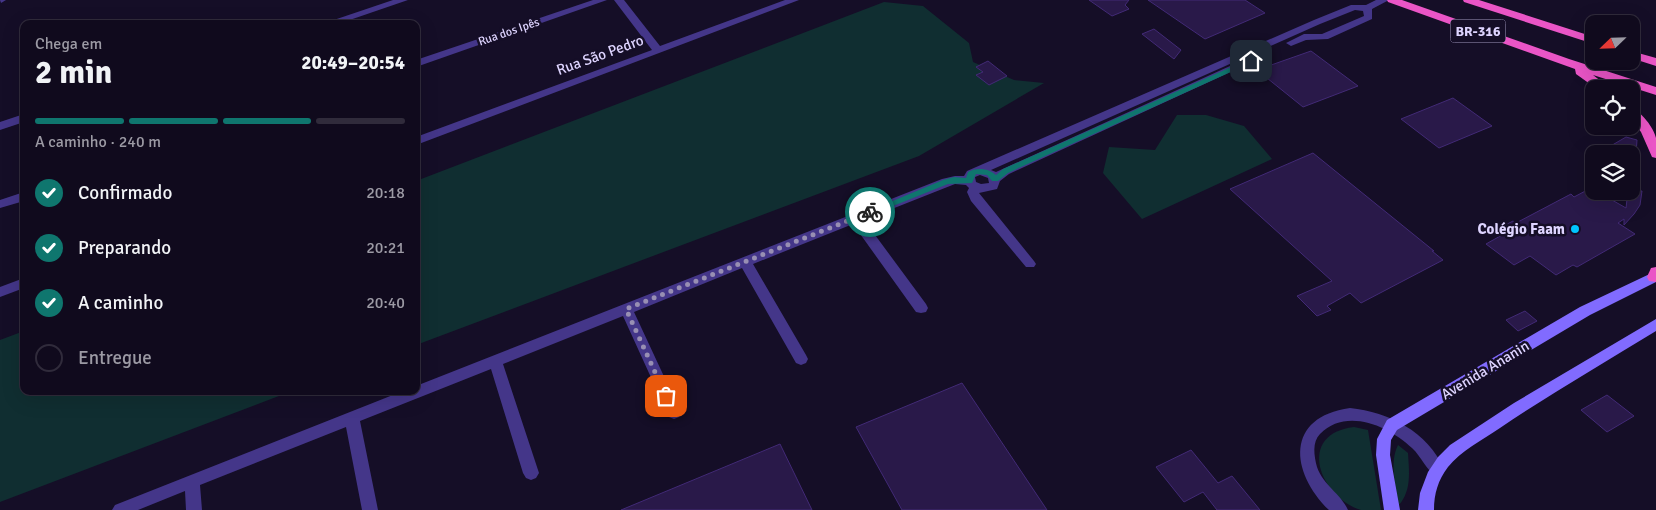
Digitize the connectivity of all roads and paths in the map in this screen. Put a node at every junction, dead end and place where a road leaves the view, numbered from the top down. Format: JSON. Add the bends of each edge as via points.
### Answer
{"nodes":[{"id":1,"x":403,"y":0,"type":"edge"},
{"id":2,"x":602,"y":0,"type":"edge"},
{"id":3,"x":619,"y":0,"type":"edge"},
{"id":4,"x":794,"y":0,"type":"edge"},
{"id":5,"x":1384,"y":0,"type":"edge"},
{"id":6,"x":1392,"y":0,"type":"edge"},
{"id":7,"x":1468,"y":0,"type":"edge"},
{"id":8,"x":1367,"y":8,"type":"junction"},
{"id":9,"x":1337,"y":14,"type":"junction"},
{"id":10,"x":340,"y":20,"type":"edge"},
{"id":11,"x":1353,"y":25,"type":"junction"},
{"id":12,"x":1300,"y":34,"type":"junction"},
{"id":13,"x":1585,"y":38,"type":"edge"},
{"id":14,"x":658,"y":51,"type":"junction"},
{"id":15,"x":1640,"y":57,"type":"edge"},
{"id":16,"x":1565,"y":62,"type":"junction"},
{"id":17,"x":1656,"y":62,"type":"edge"},
{"id":18,"x":420,"y":63,"type":"edge"},
{"id":19,"x":1592,"y":80,"type":"edge"},
{"id":20,"x":1656,"y":91,"type":"edge"},
{"id":21,"x":20,"y":119,"type":"edge"},
{"id":22,"x":1640,"y":121,"type":"edge"},
{"id":23,"x":0,"y":126,"type":"edge"},
{"id":24,"x":420,"y":140,"type":"edge"},
{"id":25,"x":1656,"y":154,"type":"edge"},
{"id":26,"x":979,"y":171,"type":"junction"},
{"id":27,"x":995,"y":179,"type":"junction"},
{"id":28,"x":972,"y":184,"type":"junction"},
{"id":29,"x":20,"y":197,"type":"edge"},
{"id":30,"x":0,"y":204,"type":"edge"},
{"id":31,"x":856,"y":218,"type":"junction"},
{"id":32,"x":745,"y":262,"type":"junction"},
{"id":33,"x":1030,"y":264,"type":"dead end"},
{"id":34,"x":1655,"y":275,"type":"edge"},
{"id":35,"x":20,"y":284,"type":"edge"},
{"id":36,"x":0,"y":292,"type":"edge"},
{"id":37,"x":921,"y":308,"type":"dead end"},
{"id":38,"x":626,"y":309,"type":"junction"},
{"id":39,"x":1656,"y":324,"type":"edge"},
{"id":40,"x":801,"y":359,"type":"dead end"},
{"id":41,"x":495,"y":361,"type":"junction"},
{"id":42,"x":420,"y":391,"type":"edge"},
{"id":43,"x":410,"y":395,"type":"edge"},
{"id":44,"x":674,"y":413,"type":"dead end"},
{"id":45,"x":352,"y":418,"type":"junction"},
{"id":46,"x":1392,"y":426,"type":"junction"},
{"id":47,"x":1437,"y":469,"type":"junction"},
{"id":48,"x":531,"y":473,"type":"dead end"},
{"id":49,"x":192,"y":482,"type":"junction"},
{"id":50,"x":120,"y":510,"type":"edge"},
{"id":51,"x":194,"y":510,"type":"edge"},
{"id":52,"x":370,"y":510,"type":"edge"},
{"id":53,"x":1340,"y":510,"type":"edge"},
{"id":54,"x":1392,"y":510,"type":"edge"},
{"id":55,"x":1426,"y":510,"type":"edge"}],
"edges":[{"from":1,"to":10,"type":"street"},
{"from":2,"to":18,"type":"street","name":"Rua dos Ipês"},
{"from":3,"to":14,"type":"street"},
{"from":4,"to":14,"type":"street","name":"Rua São Pedro"},
{"from":5,"to":8,"type":"street"},
{"from":6,"to":16,"type":"highway","number":"BR-316"},
{"from":7,"to":13,"type":"highway","number":"BR-316"},
{"from":8,"to":9,"type":"street","via":[[1354,7]]},
{"from":8,"to":11,"type":"street","via":[[1369,17]]},
{"from":9,"to":11,"type":"street"},
{"from":9,"to":12,"type":"street"},
{"from":11,"to":12,"type":"street","via":[[1324,37]]},
{"from":12,"to":26,"type":"street"},
{"from":12,"to":27,"type":"street","via":[[1005,171]]},
{"from":14,"to":24,"type":"street","name":"Rua São Pedro"},
{"from":15,"to":17,"type":"highway"},
{"from":16,"to":19,"type":"highway"},
{"from":16,"to":20,"type":"highway","number":"BR-316"},
{"from":21,"to":23,"type":"street"},
{"from":22,"to":25,"type":"highway"},
{"from":26,"to":27,"type":"street","via":[[989,173]]},
{"from":26,"to":28,"type":"street","via":[[971,174]]},
{"from":27,"to":28,"type":"street","via":[[990,188]]},
{"from":28,"to":31,"type":"street","via":[[954,180],[946,182]]},
{"from":28,"to":33,"type":"street","via":[[976,198]]},
{"from":29,"to":30,"type":"street"},
{"from":31,"to":32,"type":"street"},
{"from":31,"to":37,"type":"street"},
{"from":32,"to":38,"type":"street"},
{"from":32,"to":40,"type":"street"},
{"from":34,"to":46,"type":"main road","name":"Avenida Ananin","via":[[1585,311]]},
{"from":35,"to":36,"type":"street"},
{"from":38,"to":41,"type":"street"},
{"from":38,"to":44,"type":"street"},
{"from":39,"to":47,"type":"main road","via":[[1455,450]]},
{"from":41,"to":42,"type":"street"},
{"from":41,"to":48,"type":"street"},
{"from":43,"to":45,"type":"street"},
{"from":45,"to":49,"type":"street"},
{"from":45,"to":52,"type":"street"},
{"from":46,"to":47,"type":"street","via":[[1427,452]]},
{"from":46,"to":53,"type":"street","via":[[1373,418],[1338,416],[1324,422],[1314,432],[1308,444],[1307,460],[1312,476],[1322,493]]},
{"from":46,"to":54,"type":"main road","via":[[1384,439],[1383,456]]},
{"from":47,"to":55,"type":"main road","via":[[1429,487]]},
{"from":49,"to":50,"type":"street"},
{"from":49,"to":51,"type":"street"}]}
